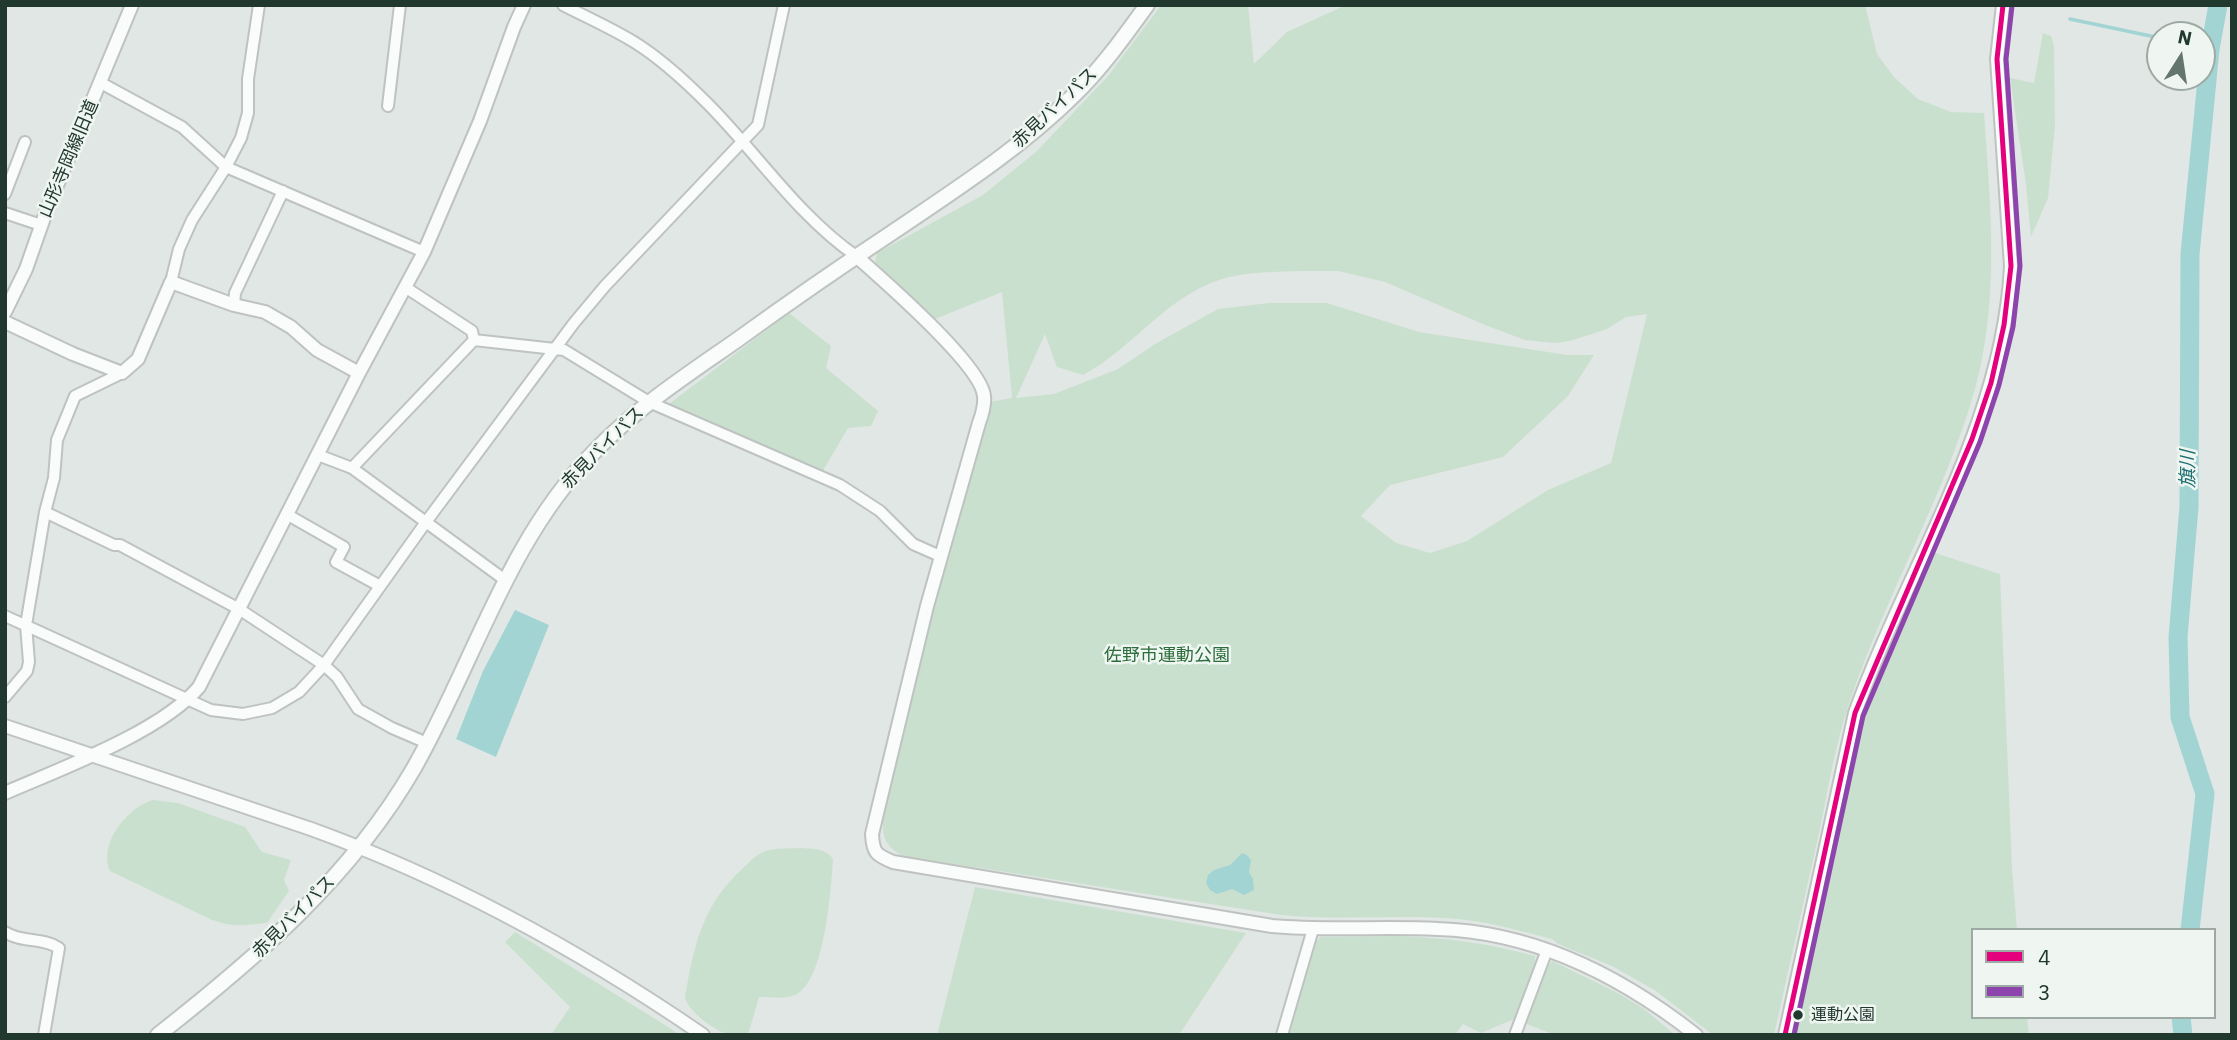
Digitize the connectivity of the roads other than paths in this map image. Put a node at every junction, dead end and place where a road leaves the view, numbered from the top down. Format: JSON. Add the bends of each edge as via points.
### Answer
{"nodes":[{"id":1,"x":132,"y":5,"type":"edge"},
{"id":2,"x":259,"y":5,"type":"edge"},
{"id":3,"x":400,"y":5,"type":"edge"},
{"id":4,"x":524,"y":5,"type":"edge"},
{"id":5,"x":562,"y":5,"type":"edge"},
{"id":6,"x":784,"y":5,"type":"edge"},
{"id":7,"x":1147,"y":5,"type":"edge"},
{"id":8,"x":2003,"y":5,"type":"edge"},
{"id":9,"x":101,"y":83,"type":"junction"},
{"id":10,"x":388,"y":106,"type":"dead end"},
{"id":11,"x":25,"y":142,"type":"dead end"},
{"id":12,"x":743,"y":142,"type":"junction"},
{"id":13,"x":226,"y":167,"type":"junction"},
{"id":14,"x":283,"y":191,"type":"junction"},
{"id":15,"x":5,"y":194,"type":"edge"},
{"id":16,"x":5,"y":213,"type":"edge"},
{"id":17,"x":41,"y":225,"type":"junction"},
{"id":18,"x":424,"y":252,"type":"junction"},
{"id":19,"x":856,"y":256,"type":"junction"},
{"id":20,"x":171,"y":282,"type":"junction"},
{"id":21,"x":405,"y":287,"type":"junction"},
{"id":22,"x":234,"y":305,"type":"junction"},
{"id":23,"x":5,"y":312,"type":"edge"},
{"id":24,"x":5,"y":322,"type":"edge"},
{"id":25,"x":474,"y":340,"type":"junction"},
{"id":26,"x":554,"y":349,"type":"junction"},
{"id":27,"x":122,"y":373,"type":"junction"},
{"id":28,"x":359,"y":373,"type":"junction"},
{"id":29,"x":649,"y":402,"type":"junction"},
{"id":30,"x":318,"y":455,"type":"junction"},
{"id":31,"x":352,"y":468,"type":"junction"},
{"id":32,"x":45,"y":512,"type":"junction"},
{"id":33,"x":288,"y":515,"type":"junction"},
{"id":34,"x":426,"y":522,"type":"junction"},
{"id":35,"x":940,"y":556,"type":"junction"},
{"id":36,"x":505,"y":580,"type":"junction"},
{"id":37,"x":380,"y":586,"type":"junction"},
{"id":38,"x":239,"y":609,"type":"junction"},
{"id":39,"x":5,"y":616,"type":"edge"},
{"id":40,"x":26,"y":625,"type":"junction"},
{"id":41,"x":324,"y":665,"type":"junction"},
{"id":42,"x":5,"y":697,"type":"edge"},
{"id":43,"x":188,"y":699,"type":"junction"},
{"id":44,"x":5,"y":726,"type":"edge"},
{"id":45,"x":427,"y":743,"type":"junction"},
{"id":46,"x":92,"y":755,"type":"junction"},
{"id":47,"x":5,"y":793,"type":"edge"},
{"id":48,"x":361,"y":847,"type":"junction"},
{"id":49,"x":1313,"y":929,"type":"junction"},
{"id":50,"x":5,"y":932,"type":"edge"},
{"id":51,"x":1547,"y":950,"type":"junction"},
{"id":52,"x":44,"y":1035,"type":"edge"},
{"id":53,"x":158,"y":1035,"type":"edge"},
{"id":54,"x":703,"y":1035,"type":"edge"},
{"id":55,"x":1282,"y":1035,"type":"edge"},
{"id":56,"x":1515,"y":1035,"type":"edge"},
{"id":57,"x":1696,"y":1035,"type":"edge"},
{"id":58,"x":1785,"y":1035,"type":"edge"}],
"edges":[{"from":1,"to":9,"type":"street","name":"山形寺岡線旧道"},
{"from":2,"to":13,"type":"street","via":[[248,113]]},
{"from":3,"to":10,"type":"street"},
{"from":4,"to":18,"type":"street"},
{"from":5,"to":12,"type":"street","via":[[634,42],[707,103]]},
{"from":6,"to":12,"type":"street","via":[[758,125]]},
{"from":7,"to":19,"type":"main road","name":"赤見バイパス","via":[[1100,66],[1038,127],[987,168]]},
{"from":8,"to":58,"type":"street","via":[[1997,59],[2011,266],[2003,329],[1961,467],[1854,713]]},
{"from":9,"to":13,"type":"street","via":[[182,127]]},
{"from":9,"to":17,"type":"street","name":"山形寺岡線旧道"},
{"from":11,"to":15,"type":"street"},
{"from":12,"to":19,"type":"street","via":[[829,236]]},
{"from":12,"to":26,"type":"street","via":[[605,286]]},
{"from":13,"to":14,"type":"street"},
{"from":13,"to":20,"type":"street","via":[[192,220]]},
{"from":14,"to":18,"type":"street"},
{"from":14,"to":22,"type":"street"},
{"from":16,"to":17,"type":"street"},
{"from":17,"to":23,"type":"street","name":"山形寺岡線旧道"},
{"from":18,"to":21,"type":"street"},
{"from":19,"to":29,"type":"main road","name":"赤見バイパス"},
{"from":19,"to":35,"type":"street","via":[[936,331],[984,395]]},
{"from":20,"to":22,"type":"street"},
{"from":20,"to":27,"type":"street","via":[[138,359]]},
{"from":21,"to":25,"type":"street","via":[[472,331]]},
{"from":21,"to":28,"type":"street"},
{"from":22,"to":28,"type":"street","via":[[265,312],[317,350]]},
{"from":24,"to":27,"type":"street"},
{"from":25,"to":26,"type":"street"},
{"from":25,"to":31,"type":"street"},
{"from":26,"to":29,"type":"street","via":[[564,350]]},
{"from":26,"to":34,"type":"street"},
{"from":27,"to":32,"type":"street","via":[[75,396],[57,440]]},
{"from":28,"to":30,"type":"street"},
{"from":29,"to":35,"type":"street","via":[[840,485],[880,511],[913,544]]},
{"from":29,"to":36,"type":"main road","name":"赤見バイパス","via":[[567,483]]},
{"from":30,"to":31,"type":"street"},
{"from":30,"to":33,"type":"street"},
{"from":31,"to":34,"type":"street"},
{"from":32,"to":38,"type":"street","via":[[120,545]]},
{"from":32,"to":40,"type":"street"},
{"from":33,"to":37,"type":"street","via":[[344,547],[335,562]]},
{"from":33,"to":38,"type":"street"},
{"from":34,"to":36,"type":"street"},
{"from":34,"to":37,"type":"street"},
{"from":35,"to":49,"type":"street","via":[[872,834],[878,855],[893,862],[1125,902]]},
{"from":36,"to":45,"type":"main road","name":"赤見バイパス"},
{"from":37,"to":41,"type":"street"},
{"from":38,"to":41,"type":"street"},
{"from":38,"to":43,"type":"street","via":[[199,687]]},
{"from":39,"to":40,"type":"street"},
{"from":40,"to":42,"type":"street","via":[[27,671]]},
{"from":40,"to":43,"type":"street"},
{"from":41,"to":43,"type":"street","via":[[299,692],[259,711],[227,713]]},
{"from":41,"to":45,"type":"street","via":[[358,709]]},
{"from":43,"to":46,"type":"street"},
{"from":44,"to":46,"type":"street"},
{"from":45,"to":48,"type":"main road","name":"赤見バイパス"},
{"from":46,"to":47,"type":"street"},
{"from":46,"to":48,"type":"street"},
{"from":48,"to":53,"type":"main road","name":"赤見バイパス","via":[[246,964]]},
{"from":48,"to":54,"type":"street","via":[[532,928],[617,977]]},
{"from":49,"to":51,"type":"street","via":[[1449,929]]},
{"from":49,"to":55,"type":"street"},
{"from":50,"to":52,"type":"street","via":[[59,948]]},
{"from":51,"to":56,"type":"street"},
{"from":51,"to":57,"type":"street","via":[[1615,979]]}]}
